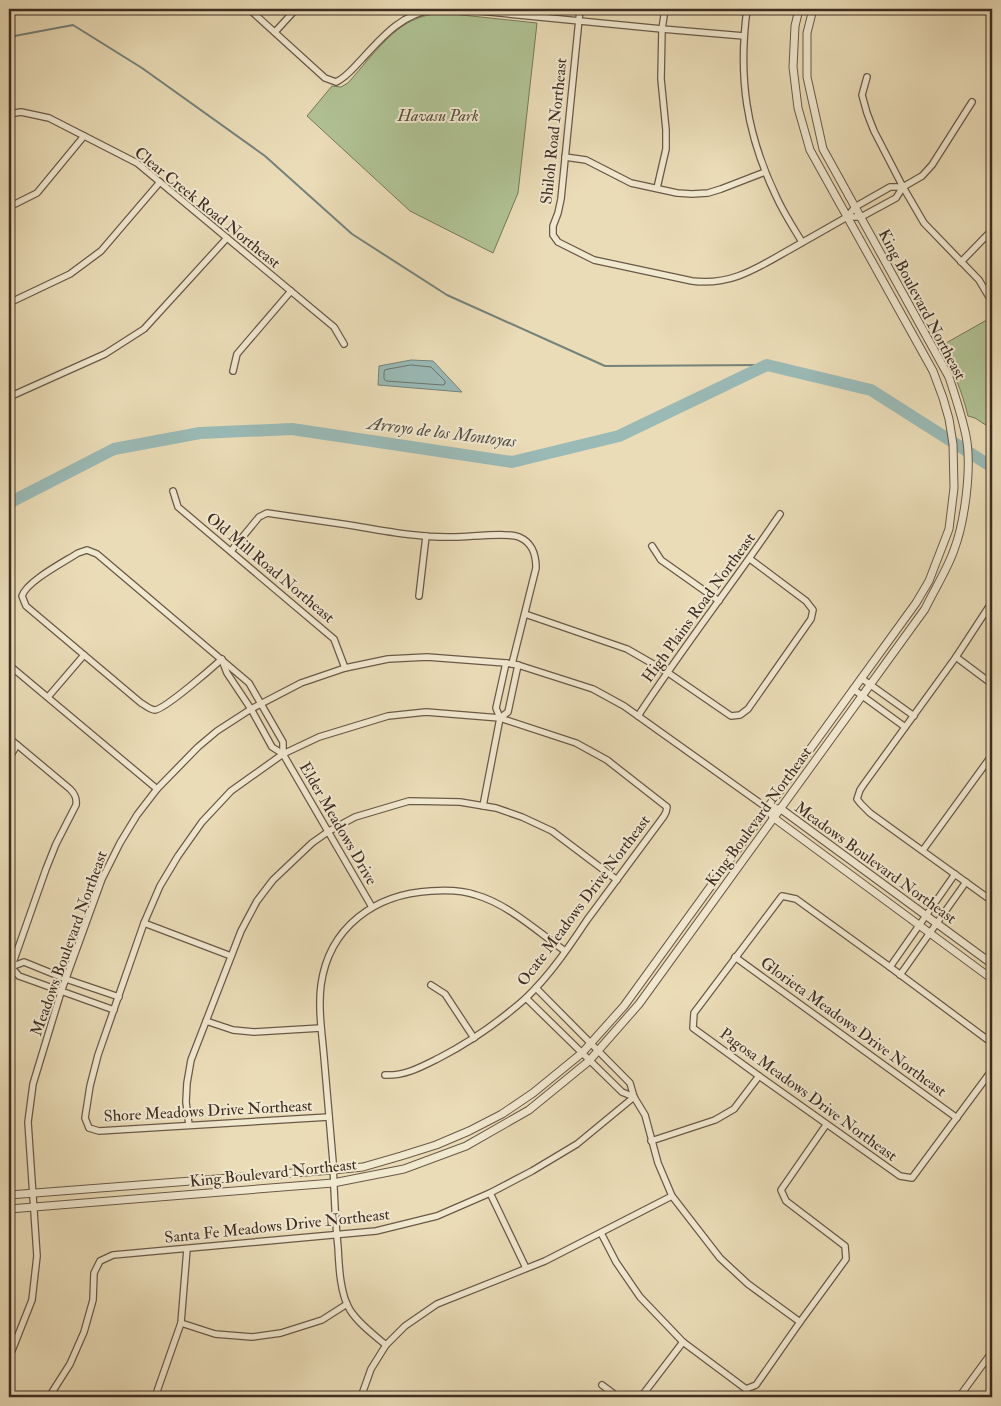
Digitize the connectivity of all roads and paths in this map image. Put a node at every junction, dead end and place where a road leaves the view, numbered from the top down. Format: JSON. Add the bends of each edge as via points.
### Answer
{"nodes":[{"id":1,"x":249,"y":9,"type":"edge"},
{"id":2,"x":296,"y":9,"type":"edge"},
{"id":3,"x":434,"y":9,"type":"edge"},
{"id":4,"x":458,"y":9,"type":"edge"},
{"id":5,"x":580,"y":9,"type":"edge"},
{"id":6,"x":665,"y":9,"type":"edge"},
{"id":7,"x":748,"y":9,"type":"edge"},
{"id":8,"x":799,"y":9,"type":"edge"},
{"id":9,"x":813,"y":9,"type":"edge"},
{"id":10,"x":988,"y":9,"type":"edge"},
{"id":11,"x":494,"y":10,"type":"edge"},
{"id":12,"x":417,"y":11,"type":"edge"},
{"id":13,"x":992,"y":12,"type":"edge"},
{"id":14,"x":579,"y":20,"type":"junction"},
{"id":15,"x":662,"y":29,"type":"junction"},
{"id":16,"x":275,"y":32,"type":"junction"},
{"id":17,"x":744,"y":36,"type":"junction"},
{"id":18,"x":868,"y":77,"type":"dead end"},
{"id":19,"x":972,"y":102,"type":"dead end"},
{"id":20,"x":9,"y":114,"type":"edge"},
{"id":21,"x":84,"y":136,"type":"junction"},
{"id":22,"x":565,"y":157,"type":"junction"},
{"id":23,"x":765,"y":172,"type":"junction"},
{"id":24,"x":160,"y":182,"type":"junction"},
{"id":25,"x":903,"y":186,"type":"junction"},
{"id":26,"x":657,"y":188,"type":"junction"},
{"id":27,"x":9,"y":206,"type":"edge"},
{"id":28,"x":855,"y":206,"type":"junction"},
{"id":29,"x":860,"y":217,"type":"junction"},
{"id":30,"x":847,"y":218,"type":"junction"},
{"id":31,"x":992,"y":230,"type":"edge"},
{"id":32,"x":227,"y":238,"type":"junction"},
{"id":33,"x":802,"y":242,"type":"junction"},
{"id":34,"x":961,"y":262,"type":"junction"},
{"id":35,"x":291,"y":291,"type":"junction"},
{"id":36,"x":992,"y":302,"type":"edge"},
{"id":37,"x":9,"y":303,"type":"edge"},
{"id":38,"x":344,"y":344,"type":"dead end"},
{"id":39,"x":233,"y":371,"type":"dead end"},
{"id":40,"x":9,"y":397,"type":"edge"},
{"id":41,"x":173,"y":491,"type":"dead end"},
{"id":42,"x":780,"y":514,"type":"dead end"},
{"id":43,"x":426,"y":536,"type":"junction"},
{"id":44,"x":652,"y":546,"type":"dead end"},
{"id":45,"x":231,"y":551,"type":"junction"},
{"id":46,"x":750,"y":559,"type":"junction"},
{"id":47,"x":419,"y":596,"type":"dead end"},
{"id":48,"x":719,"y":601,"type":"junction"},
{"id":49,"x":992,"y":602,"type":"edge"},
{"id":50,"x":525,"y":614,"type":"junction"},
{"id":51,"x":84,"y":655,"type":"junction"},
{"id":52,"x":956,"y":658,"type":"junction"},
{"id":53,"x":222,"y":659,"type":"junction"},
{"id":54,"x":512,"y":664,"type":"junction"},
{"id":55,"x":9,"y":665,"type":"edge"},
{"id":56,"x":345,"y":668,"type":"junction"},
{"id":57,"x":667,"y":672,"type":"junction"},
{"id":58,"x":862,"y":678,"type":"junction"},
{"id":59,"x":870,"y":684,"type":"junction"},
{"id":60,"x":992,"y":684,"type":"edge"},
{"id":61,"x":853,"y":689,"type":"junction"},
{"id":62,"x":862,"y":695,"type":"junction"},
{"id":63,"x":48,"y":697,"type":"junction"},
{"id":64,"x":261,"y":703,"type":"junction"},
{"id":65,"x":251,"y":709,"type":"junction"},
{"id":66,"x":638,"y":716,"type":"junction"},
{"id":67,"x":914,"y":716,"type":"junction"},
{"id":68,"x":500,"y":718,"type":"junction"},
{"id":69,"x":905,"y":727,"type":"junction"},
{"id":70,"x":9,"y":738,"type":"edge"},
{"id":71,"x":17,"y":745,"type":"junction"},
{"id":72,"x":283,"y":754,"type":"junction"},
{"id":73,"x":992,"y":755,"type":"edge"},
{"id":74,"x":9,"y":758,"type":"edge"},
{"id":75,"x":157,"y":789,"type":"junction"},
{"id":76,"x":483,"y":806,"type":"junction"},
{"id":77,"x":767,"y":808,"type":"junction"},
{"id":78,"x":781,"y":809,"type":"junction"},
{"id":79,"x":774,"y":818,"type":"junction"},
{"id":80,"x":329,"y":832,"type":"junction"},
{"id":81,"x":923,"y":850,"type":"junction"},
{"id":82,"x":955,"y":874,"type":"junction"},
{"id":83,"x":617,"y":880,"type":"junction"},
{"id":84,"x":966,"y":882,"type":"junction"},
{"id":85,"x":992,"y":901,"type":"edge"},
{"id":86,"x":372,"y":906,"type":"junction"},
{"id":87,"x":927,"y":916,"type":"junction"},
{"id":88,"x":144,"y":923,"type":"junction"},
{"id":89,"x":937,"y":923,"type":"junction"},
{"id":90,"x":920,"y":926,"type":"junction"},
{"id":91,"x":929,"y":933,"type":"junction"},
{"id":92,"x":565,"y":951,"type":"junction"},
{"id":93,"x":232,"y":956,"type":"junction"},
{"id":94,"x":735,"y":957,"type":"junction"},
{"id":95,"x":992,"y":964,"type":"edge"},
{"id":96,"x":10,"y":966,"type":"edge"},
{"id":97,"x":890,"y":967,"type":"junction"},
{"id":98,"x":9,"y":974,"type":"edge"},
{"id":99,"x":900,"y":975,"type":"junction"},
{"id":100,"x":66,"y":979,"type":"junction"},
{"id":101,"x":992,"y":979,"type":"edge"},
{"id":102,"x":431,"y":985,"type":"dead end"},
{"id":103,"x":536,"y":988,"type":"junction"},
{"id":104,"x":61,"y":992,"type":"junction"},
{"id":105,"x":119,"y":997,"type":"junction"},
{"id":106,"x":526,"y":998,"type":"junction"},
{"id":107,"x":114,"y":1010,"type":"junction"},
{"id":108,"x":206,"y":1021,"type":"junction"},
{"id":109,"x":321,"y":1028,"type":"junction"},
{"id":110,"x":474,"y":1038,"type":"junction"},
{"id":111,"x":591,"y":1043,"type":"junction"},
{"id":112,"x":992,"y":1043,"type":"edge"},
{"id":113,"x":599,"y":1051,"type":"junction"},
{"id":114,"x":582,"y":1054,"type":"junction"},
{"id":115,"x":589,"y":1061,"type":"junction"},
{"id":116,"x":992,"y":1070,"type":"edge"},
{"id":117,"x":385,"y":1075,"type":"dead end"},
{"id":118,"x":759,"y":1076,"type":"junction"},
{"id":119,"x":634,"y":1097,"type":"junction"},
{"id":120,"x":329,"y":1117,"type":"junction"},
{"id":121,"x":957,"y":1118,"type":"junction"},
{"id":122,"x":189,"y":1125,"type":"junction"},
{"id":123,"x":826,"y":1125,"type":"junction"},
{"id":124,"x":652,"y":1141,"type":"junction"},
{"id":125,"x":333,"y":1170,"type":"junction"},
{"id":126,"x":333,"y":1183,"type":"junction"},
{"id":127,"x":490,"y":1193,"type":"junction"},
{"id":128,"x":33,"y":1194,"type":"junction"},
{"id":129,"x":9,"y":1196,"type":"edge"},
{"id":130,"x":672,"y":1196,"type":"junction"},
{"id":131,"x":34,"y":1207,"type":"junction"},
{"id":132,"x":9,"y":1209,"type":"edge"},
{"id":133,"x":601,"y":1233,"type":"junction"},
{"id":134,"x":337,"y":1235,"type":"junction"},
{"id":135,"x":187,"y":1249,"type":"junction"},
{"id":136,"x":526,"y":1268,"type":"junction"},
{"id":137,"x":347,"y":1304,"type":"junction"},
{"id":138,"x":800,"y":1322,"type":"junction"},
{"id":139,"x":181,"y":1324,"type":"junction"},
{"id":140,"x":684,"y":1342,"type":"junction"},
{"id":141,"x":386,"y":1345,"type":"junction"},
{"id":142,"x":992,"y":1352,"type":"edge"},
{"id":143,"x":9,"y":1358,"type":"edge"},
{"id":144,"x":602,"y":1385,"type":"dead end"},
{"id":145,"x":49,"y":1397,"type":"edge"},
{"id":146,"x":155,"y":1397,"type":"edge"},
{"id":147,"x":361,"y":1397,"type":"edge"},
{"id":148,"x":618,"y":1397,"type":"edge"},
{"id":149,"x":641,"y":1397,"type":"edge"},
{"id":150,"x":959,"y":1397,"type":"edge"}],
"edges":[{"from":1,"to":16,"type":"street"},
{"from":2,"to":16,"type":"street"},
{"from":3,"to":12,"type":"street"},
{"from":4,"to":11,"type":"street"},
{"from":5,"to":14,"type":"street","name":"Shiloh Road Northeast"},
{"from":6,"to":15,"type":"street"},
{"from":7,"to":17,"type":"street"},
{"from":8,"to":30,"type":"street","name":"King Boulevard Northeast","via":[[793,67],[798,108],[810,150]]},
{"from":9,"to":28,"type":"street","name":"King Boulevard Northeast","via":[[807,33],[807,77],[823,150]]},
{"from":10,"to":13,"type":"street"},
{"from":11,"to":14,"type":"street"},
{"from":12,"to":16,"type":"street","via":[[394,26],[345,78],[336,82],[325,78]]},
{"from":14,"to":15,"type":"street"},
{"from":14,"to":22,"type":"street","name":"Shiloh Road Northeast"},
{"from":15,"to":17,"type":"street"},
{"from":15,"to":26,"type":"street","via":[[661,79],[666,149]]},
{"from":17,"to":23,"type":"street","via":[[745,92],[752,132]]},
{"from":18,"to":25,"type":"street","via":[[862,95],[867,114]]},
{"from":19,"to":25,"type":"street","via":[[932,166],[922,176]]},
{"from":20,"to":21,"type":"street","name":"Clear Creek Road Northeast","via":[[20,112],[48,118]]},
{"from":21,"to":24,"type":"street","name":"Clear Creek Road Northeast","via":[[137,163]]},
{"from":21,"to":27,"type":"street","via":[[37,193]]},
{"from":22,"to":26,"type":"street","via":[[586,160],[631,182]]},
{"from":22,"to":33,"type":"street","name":"Shiloh Road Northeast","via":[[553,236],[558,242],[594,260],[692,281],[712,282],[748,273]]},
{"from":23,"to":26,"type":"street","via":[[708,193]]},
{"from":23,"to":33,"type":"street"},
{"from":24,"to":32,"type":"street","name":"Clear Creek Road Northeast"},
{"from":24,"to":37,"type":"street","via":[[101,251],[70,274]]},
{"from":25,"to":28,"type":"street","via":[[890,187]]},
{"from":25,"to":29,"type":"street","via":[[896,198]]},
{"from":25,"to":34,"type":"street","via":[[924,223]]},
{"from":28,"to":29,"type":"street","name":"King Boulevard Northeast"},
{"from":28,"to":30,"type":"street"},
{"from":29,"to":30,"type":"street"},
{"from":29,"to":59,"type":"street","name":"King Boulevard Northeast","via":[[949,377],[964,430],[968,477],[963,518],[954,551],[925,609]]},
{"from":30,"to":33,"type":"street","name":"Shiloh Road Northeast"},
{"from":30,"to":58,"type":"street","name":"King Boulevard Northeast","via":[[933,371],[949,419],[954,488],[949,529],[933,572],[916,603]]},
{"from":31,"to":34,"type":"street"},
{"from":32,"to":35,"type":"street","name":"Clear Creek Road Northeast"},
{"from":32,"to":40,"type":"street","via":[[144,329],[105,354]]},
{"from":34,"to":36,"type":"street"},
{"from":35,"to":38,"type":"street","name":"Clear Creek Road Northeast","via":[[334,327]]},
{"from":35,"to":39,"type":"street","via":[[237,354]]},
{"from":41,"to":45,"type":"street","name":"Old Mill Road Northeast","via":[[178,507]]},
{"from":42,"to":46,"type":"street","name":"High Plains Road Northeast"},
{"from":43,"to":45,"type":"street","via":[[407,536],[266,513]]},
{"from":43,"to":47,"type":"street"},
{"from":43,"to":50,"type":"street","via":[[511,535],[531,546],[536,556],[536,568]]},
{"from":44,"to":48,"type":"street","via":[[661,560]]},
{"from":45,"to":56,"type":"street","name":"Old Mill Road Northeast","via":[[334,639]]},
{"from":46,"to":48,"type":"street","name":"High Plains Road Northeast"},
{"from":46,"to":57,"type":"street","via":[[806,601],[813,610],[811,619],[748,709],[740,715],[731,716]]},
{"from":48,"to":57,"type":"street","name":"High Plains Road Northeast"},
{"from":49,"to":52,"type":"street"},
{"from":50,"to":54,"type":"street"},
{"from":50,"to":57,"type":"street","via":[[628,649]]},
{"from":51,"to":53,"type":"street","via":[[153,710],[168,703]]},
{"from":51,"to":53,"type":"street","via":[[26,606],[22,596],[32,583],[84,550],[97,554]]},
{"from":51,"to":63,"type":"street"},
{"from":52,"to":60,"type":"street"},
{"from":52,"to":67,"type":"street"},
{"from":53,"to":64,"type":"street","via":[[249,683]]},
{"from":53,"to":65,"type":"street","via":[[227,674]]},
{"from":54,"to":56,"type":"street","name":"Meadows Boulevard Northeast","via":[[427,657],[388,659]]},
{"from":54,"to":66,"type":"street","name":"Meadows Boulevard Northeast","via":[[593,689]]},
{"from":54,"to":68,"type":"street","via":[[496,708]]},
{"from":54,"to":68,"type":"street","via":[[508,712]]},
{"from":55,"to":63,"type":"street"},
{"from":56,"to":64,"type":"street","name":"Meadows Boulevard Northeast","via":[[301,683]]},
{"from":57,"to":66,"type":"street","name":"High Plains Road Northeast"},
{"from":58,"to":59,"type":"street"},
{"from":58,"to":61,"type":"street","name":"King Boulevard Northeast"},
{"from":59,"to":62,"type":"street","name":"King Boulevard Northeast"},
{"from":59,"to":67,"type":"street"},
{"from":61,"to":62,"type":"street"},
{"from":61,"to":77,"type":"street","name":"King Boulevard Northeast"},
{"from":62,"to":69,"type":"street"},
{"from":62,"to":78,"type":"street","name":"King Boulevard Northeast"},
{"from":63,"to":75,"type":"street"},
{"from":64,"to":65,"type":"street","name":"Meadows Boulevard Northeast"},
{"from":64,"to":72,"type":"street","via":[[283,742]]},
{"from":65,"to":72,"type":"street","via":[[272,747]]},
{"from":65,"to":75,"type":"street","name":"Meadows Boulevard Northeast","via":[[198,747]]},
{"from":66,"to":77,"type":"street","name":"Meadows Boulevard Northeast"},
{"from":67,"to":69,"type":"street"},
{"from":68,"to":72,"type":"street","via":[[426,712],[388,716],[319,737]]},
{"from":68,"to":76,"type":"street"},
{"from":68,"to":83,"type":"street","name":"Ocate Meadows Drive Northeast","via":[[576,743],[607,760],[666,807],[664,816]]},
{"from":69,"to":81,"type":"street","via":[[857,799]]},
{"from":70,"to":71,"type":"street"},
{"from":71,"to":74,"type":"street"},
{"from":71,"to":96,"type":"street","via":[[70,788],[77,799],[56,844]]},
{"from":72,"to":80,"type":"street","name":"Elder Meadows Drive"},
{"from":72,"to":88,"type":"street","via":[[231,791],[202,822],[160,886]]},
{"from":73,"to":81,"type":"street"},
{"from":75,"to":100,"type":"street","name":"Meadows Boulevard Northeast","via":[[137,814],[102,879]]},
{"from":76,"to":80,"type":"street","via":[[460,802],[409,802],[355,817]]},
{"from":76,"to":83,"type":"street","via":[[522,817],[552,831]]},
{"from":77,"to":78,"type":"street","name":"Meadows Boulevard Northeast"},
{"from":77,"to":79,"type":"street","name":"Meadows Boulevard Northeast"},
{"from":77,"to":111,"type":"street","name":"King Boulevard Northeast","via":[[624,1006]]},
{"from":78,"to":79,"type":"street","name":"King Boulevard Northeast"},
{"from":78,"to":87,"type":"street","name":"Meadows Boulevard Northeast"},
{"from":79,"to":90,"type":"street","name":"Meadows Boulevard Northeast"},
{"from":79,"to":113,"type":"street","name":"King Boulevard Northeast","via":[[639,1004]]},
{"from":80,"to":86,"type":"street","name":"Elder Meadows Drive"},
{"from":80,"to":93,"type":"street","via":[[312,843],[273,880],[241,931]]},
{"from":81,"to":82,"type":"street"},
{"from":82,"to":84,"type":"street"},
{"from":82,"to":87,"type":"street"},
{"from":83,"to":92,"type":"street","name":"Ocate Meadows Drive Northeast"},
{"from":84,"to":85,"type":"street"},
{"from":84,"to":89,"type":"street"},
{"from":86,"to":92,"type":"street","via":[[419,891],[475,894],[511,912]]},
{"from":86,"to":109,"type":"street","via":[[343,932],[329,955],[321,984]]},
{"from":87,"to":89,"type":"street","name":"Meadows Boulevard Northeast"},
{"from":87,"to":90,"type":"street"},
{"from":88,"to":93,"type":"street"},
{"from":88,"to":105,"type":"street"},
{"from":89,"to":91,"type":"street"},
{"from":89,"to":95,"type":"street","name":"Meadows Boulevard Northeast"},
{"from":90,"to":91,"type":"street","name":"Meadows Boulevard Northeast"},
{"from":90,"to":97,"type":"street"},
{"from":91,"to":99,"type":"street"},
{"from":91,"to":101,"type":"street","name":"Meadows Boulevard Northeast"},
{"from":92,"to":103,"type":"street","name":"Ocate Meadows Drive Northeast"},
{"from":93,"to":108,"type":"street"},
{"from":94,"to":97,"type":"street","via":[[782,896],[796,899]]},
{"from":94,"to":118,"type":"street","name":"Pagosa Meadows Drive Northeast","via":[[694,1013],[693,1028]]},
{"from":94,"to":121,"type":"street","name":"Glorieta Meadows Drive Northeast"},
{"from":96,"to":98,"type":"street"},
{"from":96,"to":100,"type":"street","via":[[24,962]]},
{"from":96,"to":104,"type":"street","via":[[19,976]]},
{"from":97,"to":99,"type":"street"},
{"from":99,"to":112,"type":"street"},
{"from":100,"to":104,"type":"street","name":"Meadows Boulevard Northeast"},
{"from":100,"to":105,"type":"street"},
{"from":102,"to":110,"type":"street","via":[[445,994]]},
{"from":103,"to":106,"type":"street","name":"Ocate Meadows Drive Northeast"},
{"from":103,"to":111,"type":"street"},
{"from":104,"to":107,"type":"street"},
{"from":104,"to":128,"type":"street","name":"Meadows Boulevard Northeast","via":[[32,1084],[28,1122]]},
{"from":105,"to":107,"type":"street"},
{"from":106,"to":110,"type":"street","name":"Ocate Meadows Drive Northeast"},
{"from":106,"to":114,"type":"street"},
{"from":107,"to":122,"type":"street","name":"Shore Meadows Drive Northeast","via":[[90,1086],[85,1118],[89,1128],[99,1131]]},
{"from":108,"to":109,"type":"street","via":[[233,1030],[254,1032]]},
{"from":108,"to":122,"type":"street","via":[[191,1060],[187,1083]]},
{"from":109,"to":120,"type":"street"},
{"from":110,"to":117,"type":"street","name":"Ocate Meadows Drive Northeast","via":[[407,1073]]},
{"from":111,"to":113,"type":"street"},
{"from":111,"to":114,"type":"street","name":"King Boulevard Northeast"},
{"from":113,"to":115,"type":"street","name":"King Boulevard Northeast"},
{"from":113,"to":119,"type":"street","via":[[630,1083]]},
{"from":114,"to":115,"type":"street"},
{"from":114,"to":125,"type":"street","name":"King Boulevard Northeast","via":[[533,1093],[469,1131],[436,1145],[363,1167]]},
{"from":115,"to":119,"type":"street","via":[[622,1092]]},
{"from":115,"to":126,"type":"street","name":"King Boulevard Northeast","via":[[529,1110],[466,1146],[404,1169]]},
{"from":116,"to":121,"type":"street"},
{"from":118,"to":123,"type":"street","name":"Pagosa Meadows Drive Northeast"},
{"from":118,"to":124,"type":"street","via":[[734,1109],[714,1120]]},
{"from":119,"to":124,"type":"street","via":[[645,1115]]},
{"from":119,"to":127,"type":"street","name":"Santa Fe Meadows Drive Northeast","via":[[577,1144]]},
{"from":120,"to":122,"type":"street","name":"Shore Meadows Drive Northeast"},
{"from":120,"to":125,"type":"street"},
{"from":121,"to":123,"type":"street","name":"Pagosa Meadows Drive Northeast","via":[[912,1178],[900,1176]]},
{"from":123,"to":138,"type":"street","via":[[781,1190],[786,1201],[845,1246],[846,1259]]},
{"from":124,"to":130,"type":"street"},
{"from":125,"to":126,"type":"street"},
{"from":125,"to":128,"type":"street","name":"King Boulevard Northeast"},
{"from":126,"to":131,"type":"street","name":"King Boulevard Northeast"},
{"from":126,"to":134,"type":"street"},
{"from":127,"to":134,"type":"street","name":"Santa Fe Meadows Drive Northeast","via":[[437,1216],[376,1231]]},
{"from":127,"to":136,"type":"street"},
{"from":128,"to":129,"type":"street","name":"King Boulevard Northeast"},
{"from":128,"to":131,"type":"street","name":"Meadows Boulevard Northeast"},
{"from":130,"to":133,"type":"street"},
{"from":130,"to":138,"type":"street","via":[[720,1258],[748,1284]]},
{"from":131,"to":132,"type":"street","name":"King Boulevard Northeast"},
{"from":131,"to":143,"type":"street","name":"Meadows Boulevard Northeast","via":[[37,1256],[32,1300]]},
{"from":133,"to":136,"type":"street"},
{"from":133,"to":140,"type":"street","via":[[640,1298]]},
{"from":134,"to":135,"type":"street","name":"Santa Fe Meadows Drive Northeast"},
{"from":134,"to":137,"type":"street","via":[[340,1276]]},
{"from":135,"to":139,"type":"street"},
{"from":135,"to":145,"type":"street","name":"Santa Fe Meadows Drive Northeast","via":[[113,1255],[100,1261],[94,1273],[93,1300],[84,1332],[70,1364]]},
{"from":136,"to":141,"type":"street","via":[[437,1304],[405,1326]]},
{"from":137,"to":139,"type":"street","via":[[322,1320],[281,1333],[252,1336],[215,1334]]},
{"from":137,"to":141,"type":"street","via":[[360,1322]]},
{"from":138,"to":140,"type":"street","via":[[756,1385],[746,1388]]},
{"from":139,"to":146,"type":"street"},
{"from":140,"to":149,"type":"street"},
{"from":141,"to":147,"type":"street","via":[[371,1368]]},
{"from":142,"to":150,"type":"street"},
{"from":144,"to":148,"type":"street"}]}
